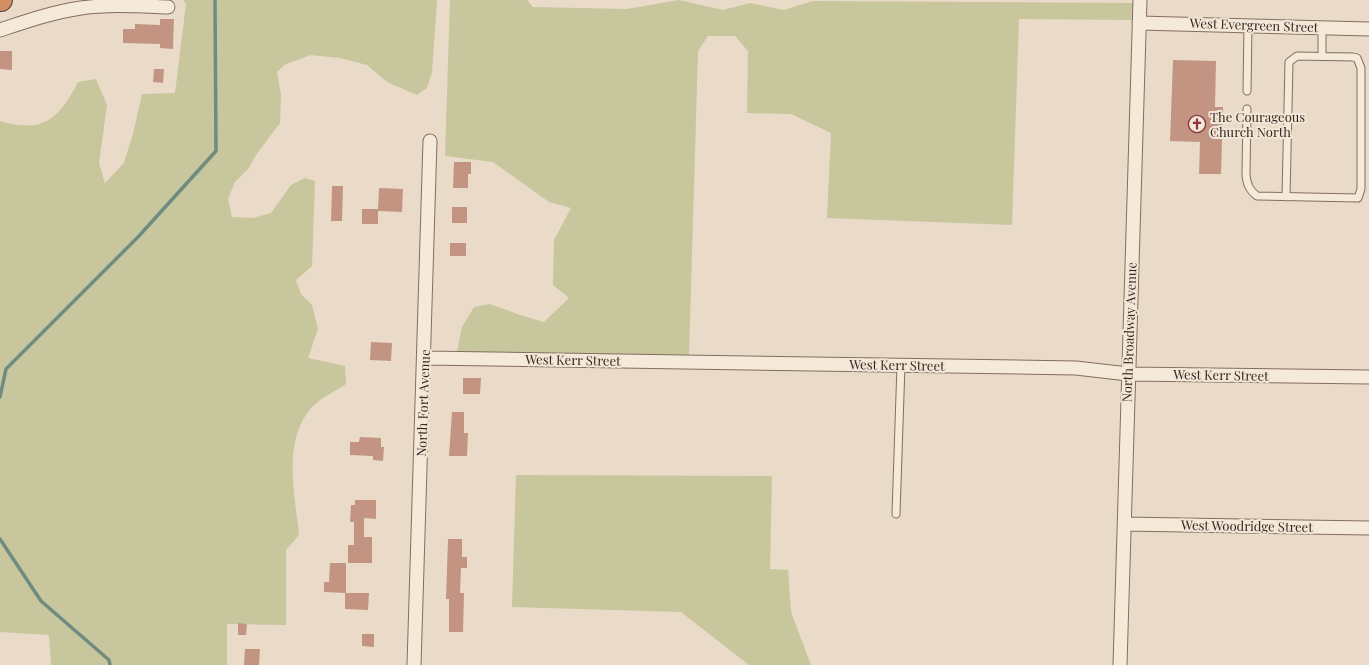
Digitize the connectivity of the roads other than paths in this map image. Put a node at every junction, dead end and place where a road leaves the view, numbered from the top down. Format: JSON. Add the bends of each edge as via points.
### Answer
{"nodes":[{"id":1,"x":1140,"y":0,"type":"edge"},
{"id":2,"x":168,"y":7,"type":"dead end"},
{"id":3,"x":1139,"y":23,"type":"junction"},
{"id":4,"x":1248,"y":25,"type":"junction"},
{"id":5,"x":1322,"y":27,"type":"junction"},
{"id":6,"x":1369,"y":28,"type":"edge"},
{"id":7,"x":0,"y":30,"type":"edge"},
{"id":8,"x":1322,"y":56,"type":"junction"},
{"id":9,"x":1247,"y":91,"type":"dead end"},
{"id":10,"x":1247,"y":109,"type":"dead end"},
{"id":11,"x":430,"y":141,"type":"dead end"},
{"id":12,"x":1286,"y":197,"type":"junction"},
{"id":13,"x":425,"y":358,"type":"junction"},
{"id":14,"x":901,"y":365,"type":"junction"},
{"id":15,"x":1128,"y":374,"type":"junction"},
{"id":16,"x":1369,"y":377,"type":"edge"},
{"id":17,"x":896,"y":514,"type":"dead end"},
{"id":18,"x":1125,"y":524,"type":"junction"},
{"id":19,"x":1369,"y":528,"type":"edge"},
{"id":20,"x":414,"y":665,"type":"edge"},
{"id":21,"x":1120,"y":665,"type":"edge"}],
"edges":[{"from":1,"to":3,"type":"street","name":"North Broadway Avenue"},
{"from":2,"to":7,"type":"street","via":[[81,8],[45,15]]},
{"from":3,"to":4,"type":"street","name":"West Evergreen Street"},
{"from":3,"to":15,"type":"street","name":"North Broadway Avenue"},
{"from":4,"to":5,"type":"street","name":"West Evergreen Street"},
{"from":4,"to":9,"type":"lane"},
{"from":5,"to":6,"type":"street","name":"West Evergreen Street"},
{"from":5,"to":8,"type":"lane"},
{"from":8,"to":12,"type":"lane","via":[[1297,56],[1289,62]]},
{"from":8,"to":12,"type":"lane","via":[[1353,56],[1357,58],[1361,68],[1360,194],[1358,198]]},
{"from":10,"to":12,"type":"lane","via":[[1247,184],[1257,196]]},
{"from":11,"to":13,"type":"street","name":"North Fort Avenue"},
{"from":13,"to":14,"type":"street","name":"West Kerr Street"},
{"from":13,"to":20,"type":"street","name":"North Fort Avenue"},
{"from":14,"to":15,"type":"street","name":"West Kerr Street","via":[[1076,368]]},
{"from":14,"to":17,"type":"lane"},
{"from":15,"to":16,"type":"street","name":"West Kerr Street"},
{"from":15,"to":18,"type":"street","name":"North Broadway Avenue"},
{"from":18,"to":19,"type":"street","name":"West Woodridge Street"},
{"from":18,"to":21,"type":"street","name":"North Broadway Avenue"}]}
